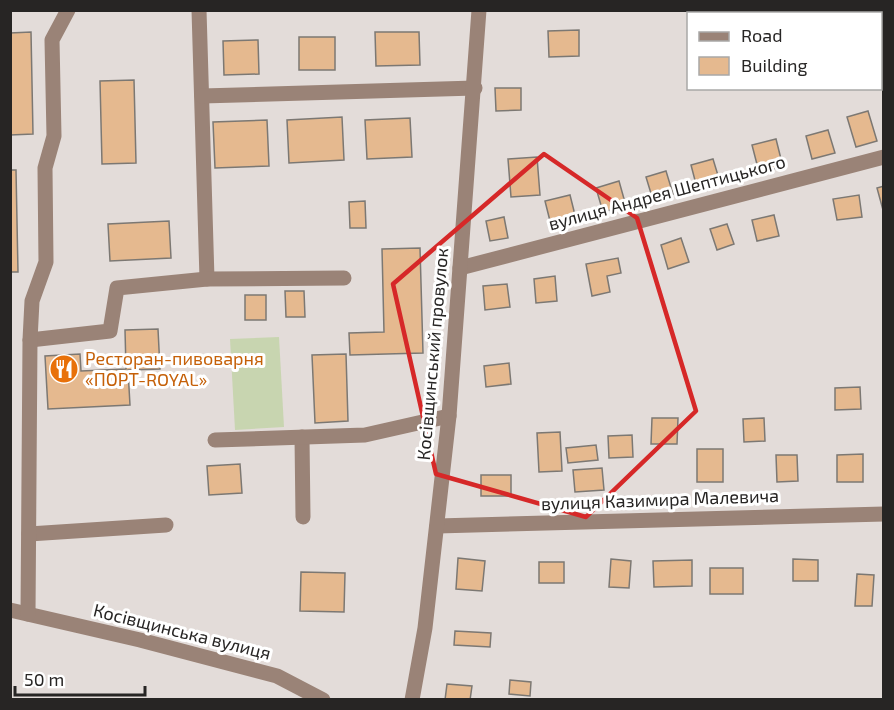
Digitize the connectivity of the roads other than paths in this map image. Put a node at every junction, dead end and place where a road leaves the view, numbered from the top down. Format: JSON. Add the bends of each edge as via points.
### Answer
{"nodes":[{"id":1,"x":68,"y":10,"type":"edge"},
{"id":2,"x":199,"y":10,"type":"edge"},
{"id":3,"x":479,"y":10,"type":"edge"},
{"id":4,"x":475,"y":88,"type":"junction"},
{"id":5,"x":202,"y":96,"type":"junction"},
{"id":6,"x":884,"y":157,"type":"edge"},
{"id":7,"x":460,"y":268,"type":"junction"},
{"id":8,"x":344,"y":278,"type":"dead end"},
{"id":9,"x":207,"y":279,"type":"junction"},
{"id":10,"x":30,"y":340,"type":"junction"},
{"id":11,"x":449,"y":416,"type":"junction"},
{"id":12,"x":302,"y":437,"type":"junction"},
{"id":13,"x":215,"y":440,"type":"dead end"},
{"id":14,"x":884,"y":514,"type":"edge"},
{"id":15,"x":303,"y":517,"type":"dead end"},
{"id":16,"x":166,"y":525,"type":"dead end"},
{"id":17,"x":437,"y":526,"type":"junction"},
{"id":18,"x":29,"y":534,"type":"junction"},
{"id":19,"x":10,"y":610,"type":"edge"},
{"id":20,"x":28,"y":614,"type":"junction"},
{"id":21,"x":323,"y":699,"type":"edge"},
{"id":22,"x":412,"y":699,"type":"edge"}],
"edges":[{"from":1,"to":10,"type":"street","via":[[52,40],[54,136],[45,168],[46,262],[32,301]]},
{"from":2,"to":5,"type":"street"},
{"from":3,"to":4,"type":"street","name":"Косівщинський провулок"},
{"from":4,"to":5,"type":"street"},
{"from":4,"to":7,"type":"street","name":"Косівщинський провулок"},
{"from":5,"to":9,"type":"street"},
{"from":6,"to":7,"type":"street","name":"вулиця Андрея Шептицького"},
{"from":7,"to":11,"type":"street","name":"Косівщинський провулок"},
{"from":8,"to":9,"type":"street"},
{"from":9,"to":10,"type":"street","via":[[117,288],[111,331]]},
{"from":10,"to":18,"type":"street"},
{"from":11,"to":12,"type":"street","via":[[365,435]]},
{"from":11,"to":17,"type":"street","name":"Косівщинський провулок"},
{"from":12,"to":13,"type":"street"},
{"from":12,"to":15,"type":"street"},
{"from":14,"to":17,"type":"street","name":"вулиця Казимира Малевича"},
{"from":16,"to":18,"type":"street"},
{"from":17,"to":22,"type":"street","name":"Косівщинський провулок"},
{"from":18,"to":20,"type":"street"},
{"from":19,"to":20,"type":"street","name":"Косівщинська вулиця"},
{"from":20,"to":21,"type":"street","name":"Косівщинська вулиця","via":[[277,676]]}]}
